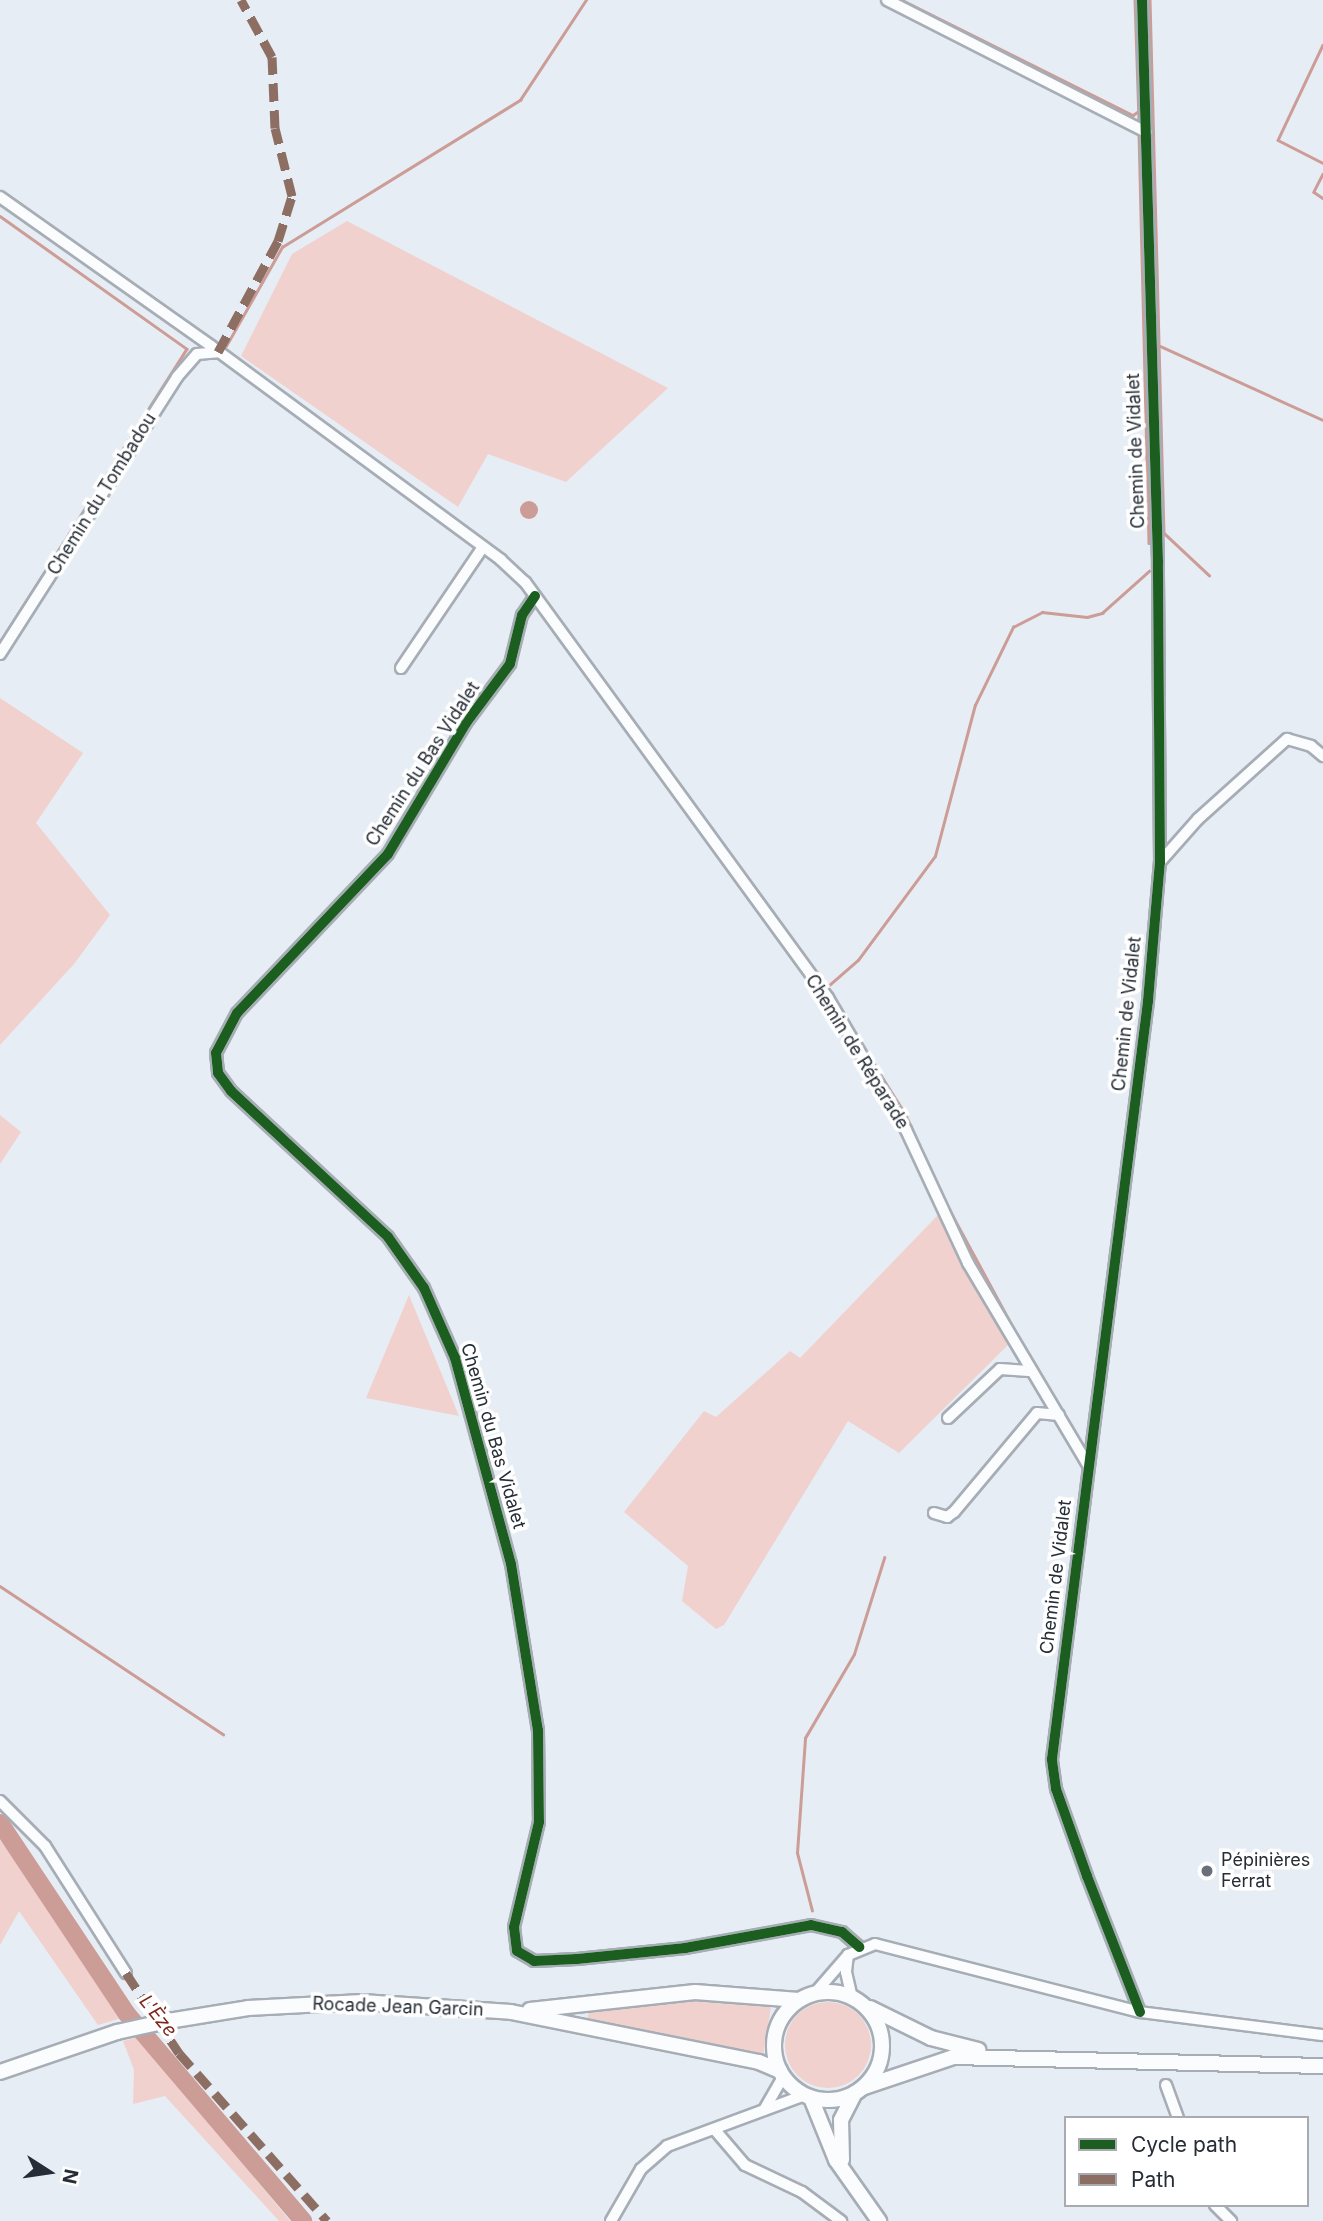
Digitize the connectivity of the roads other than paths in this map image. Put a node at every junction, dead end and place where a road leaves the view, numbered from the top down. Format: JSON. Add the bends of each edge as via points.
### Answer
{"nodes":[{"id":1,"x":887,"y":0,"type":"edge"},
{"id":2,"x":1142,"y":0,"type":"edge"},
{"id":3,"x":1146,"y":132,"type":"junction"},
{"id":4,"x":0,"y":197,"type":"edge"},
{"id":5,"x":218,"y":352,"type":"junction"},
{"id":6,"x":483,"y":547,"type":"junction"},
{"id":7,"x":535,"y":596,"type":"junction"},
{"id":8,"x":0,"y":654,"type":"edge"},
{"id":9,"x":401,"y":668,"type":"dead end"},
{"id":10,"x":1323,"y":756,"type":"edge"},
{"id":11,"x":1160,"y":862,"type":"junction"},
{"id":12,"x":1032,"y":1371,"type":"junction"},
{"id":13,"x":1059,"y":1415,"type":"junction"},
{"id":14,"x":948,"y":1418,"type":"dead end"},
{"id":15,"x":1088,"y":1465,"type":"junction"},
{"id":16,"x":934,"y":1513,"type":"dead end"},
{"id":17,"x":0,"y":1801,"type":"edge"},
{"id":18,"x":859,"y":1947,"type":"junction"},
{"id":19,"x":848,"y":1955,"type":"junction"},
{"id":20,"x":126,"y":1973,"type":"dead end"},
{"id":21,"x":815,"y":1993,"type":"junction"},
{"id":22,"x":799,"y":2000,"type":"junction"},
{"id":23,"x":858,"y":2001,"type":"junction"},
{"id":24,"x":511,"y":2012,"type":"junction"},
{"id":25,"x":1140,"y":2012,"type":"junction"},
{"id":26,"x":1323,"y":2035,"type":"edge"},
{"id":27,"x":1007,"y":2055,"type":"junction"},
{"id":28,"x":1323,"y":2066,"type":"edge"},
{"id":29,"x":0,"y":2072,"type":"edge"},
{"id":30,"x":781,"y":2074,"type":"junction"},
{"id":31,"x":1166,"y":2085,"type":"dead end"},
{"id":32,"x":860,"y":2090,"type":"junction"},
{"id":33,"x":808,"y":2097,"type":"junction"},
{"id":34,"x":762,"y":2113,"type":"junction"},
{"id":35,"x":1177,"y":2116,"type":"edge"},
{"id":36,"x":715,"y":2130,"type":"junction"},
{"id":37,"x":844,"y":2172,"type":"junction"},
{"id":38,"x":1217,"y":2207,"type":"edge"},
{"id":39,"x":611,"y":2221,"type":"edge"},
{"id":40,"x":841,"y":2221,"type":"edge"},
{"id":41,"x":879,"y":2221,"type":"edge"},
{"id":42,"x":1231,"y":2221,"type":"edge"}],
"edges":[{"from":1,"to":3,"type":"street"},
{"from":2,"to":3,"type":"street","name":"Chemin de Vidalet"},
{"from":3,"to":11,"type":"street","name":"Chemin de Vidalet"},
{"from":4,"to":5,"type":"street","name":"Chemin de Réparade"},
{"from":5,"to":6,"type":"street","name":"Chemin de Réparade"},
{"from":5,"to":8,"type":"street","name":"Chemin du Tombadou","via":[[197,354],[177,377]]},
{"from":6,"to":7,"type":"street","name":"Chemin de Réparade"},
{"from":6,"to":9,"type":"street"},
{"from":7,"to":12,"type":"street","name":"Chemin de Réparade","via":[[828,998],[906,1130],[968,1264]]},
{"from":7,"to":18,"type":"street","name":"Chemin du Bas Vidalet","via":[[522,615],[510,664],[466,723],[388,855],[237,1013],[216,1053],[218,1073],[231,1091],[388,1237],[424,1288],[455,1358],[511,1563],[538,1730],[539,1822],[514,1927],[517,1951],[534,1961],[578,1959],[685,1948],[811,1925],[842,1932]]},
{"from":10,"to":11,"type":"street","via":[[1311,746],[1287,739],[1198,819]]},
{"from":11,"to":15,"type":"street","name":"Chemin de Vidalet","via":[[1148,1001]]},
{"from":12,"to":13,"type":"street","name":"Chemin de Réparade"},
{"from":12,"to":14,"type":"street","via":[[1000,1369]]},
{"from":13,"to":15,"type":"street","name":"Chemin de Réparade"},
{"from":13,"to":16,"type":"street","via":[[1037,1413],[954,1512],[947,1517]]},
{"from":15,"to":25,"type":"street","name":"Chemin de Vidalet","via":[[1055,1718],[1053,1777]]},
{"from":17,"to":20,"type":"street","via":[[45,1846]]},
{"from":18,"to":19,"type":"street"},
{"from":18,"to":25,"type":"street","via":[[891,1947]]},
{"from":19,"to":21,"type":"street"},
{"from":19,"to":23,"type":"street","via":[[846,1972]]},
{"from":21,"to":22,"type":"main road"},
{"from":21,"to":23,"type":"main road"},
{"from":22,"to":24,"type":"main road","name":"Rocade Jean Garcin","via":[[682,1992]]},
{"from":22,"to":30,"type":"main road","via":[[783,2017],[774,2040]]},
{"from":23,"to":27,"type":"main road","via":[[931,2038]]},
{"from":23,"to":32,"type":"main road","via":[[876,2020],[882,2055]]},
{"from":24,"to":29,"type":"main road","name":"Rocade Jean Garcin","via":[[362,2002],[248,2008],[162,2022]]},
{"from":24,"to":30,"type":"main road","name":"Rocade Jean Garcin","via":[[737,2057]]},
{"from":25,"to":26,"type":"street"},
{"from":27,"to":28,"type":"main road"},
{"from":27,"to":32,"type":"main road","via":[[923,2063]]},
{"from":30,"to":33,"type":"main road"},
{"from":30,"to":34,"type":"street"},
{"from":31,"to":35,"type":"street"},
{"from":32,"to":33,"type":"main road","via":[[834,2101]]},
{"from":32,"to":37,"type":"main road","via":[[841,2120]]},
{"from":33,"to":34,"type":"street"},
{"from":33,"to":37,"type":"main road"},
{"from":34,"to":36,"type":"street"},
{"from":36,"to":39,"type":"street","via":[[667,2146],[641,2169]]},
{"from":36,"to":40,"type":"street","via":[[745,2165],[802,2192]]},
{"from":37,"to":41,"type":"main road"},
{"from":38,"to":42,"type":"street"}]}
